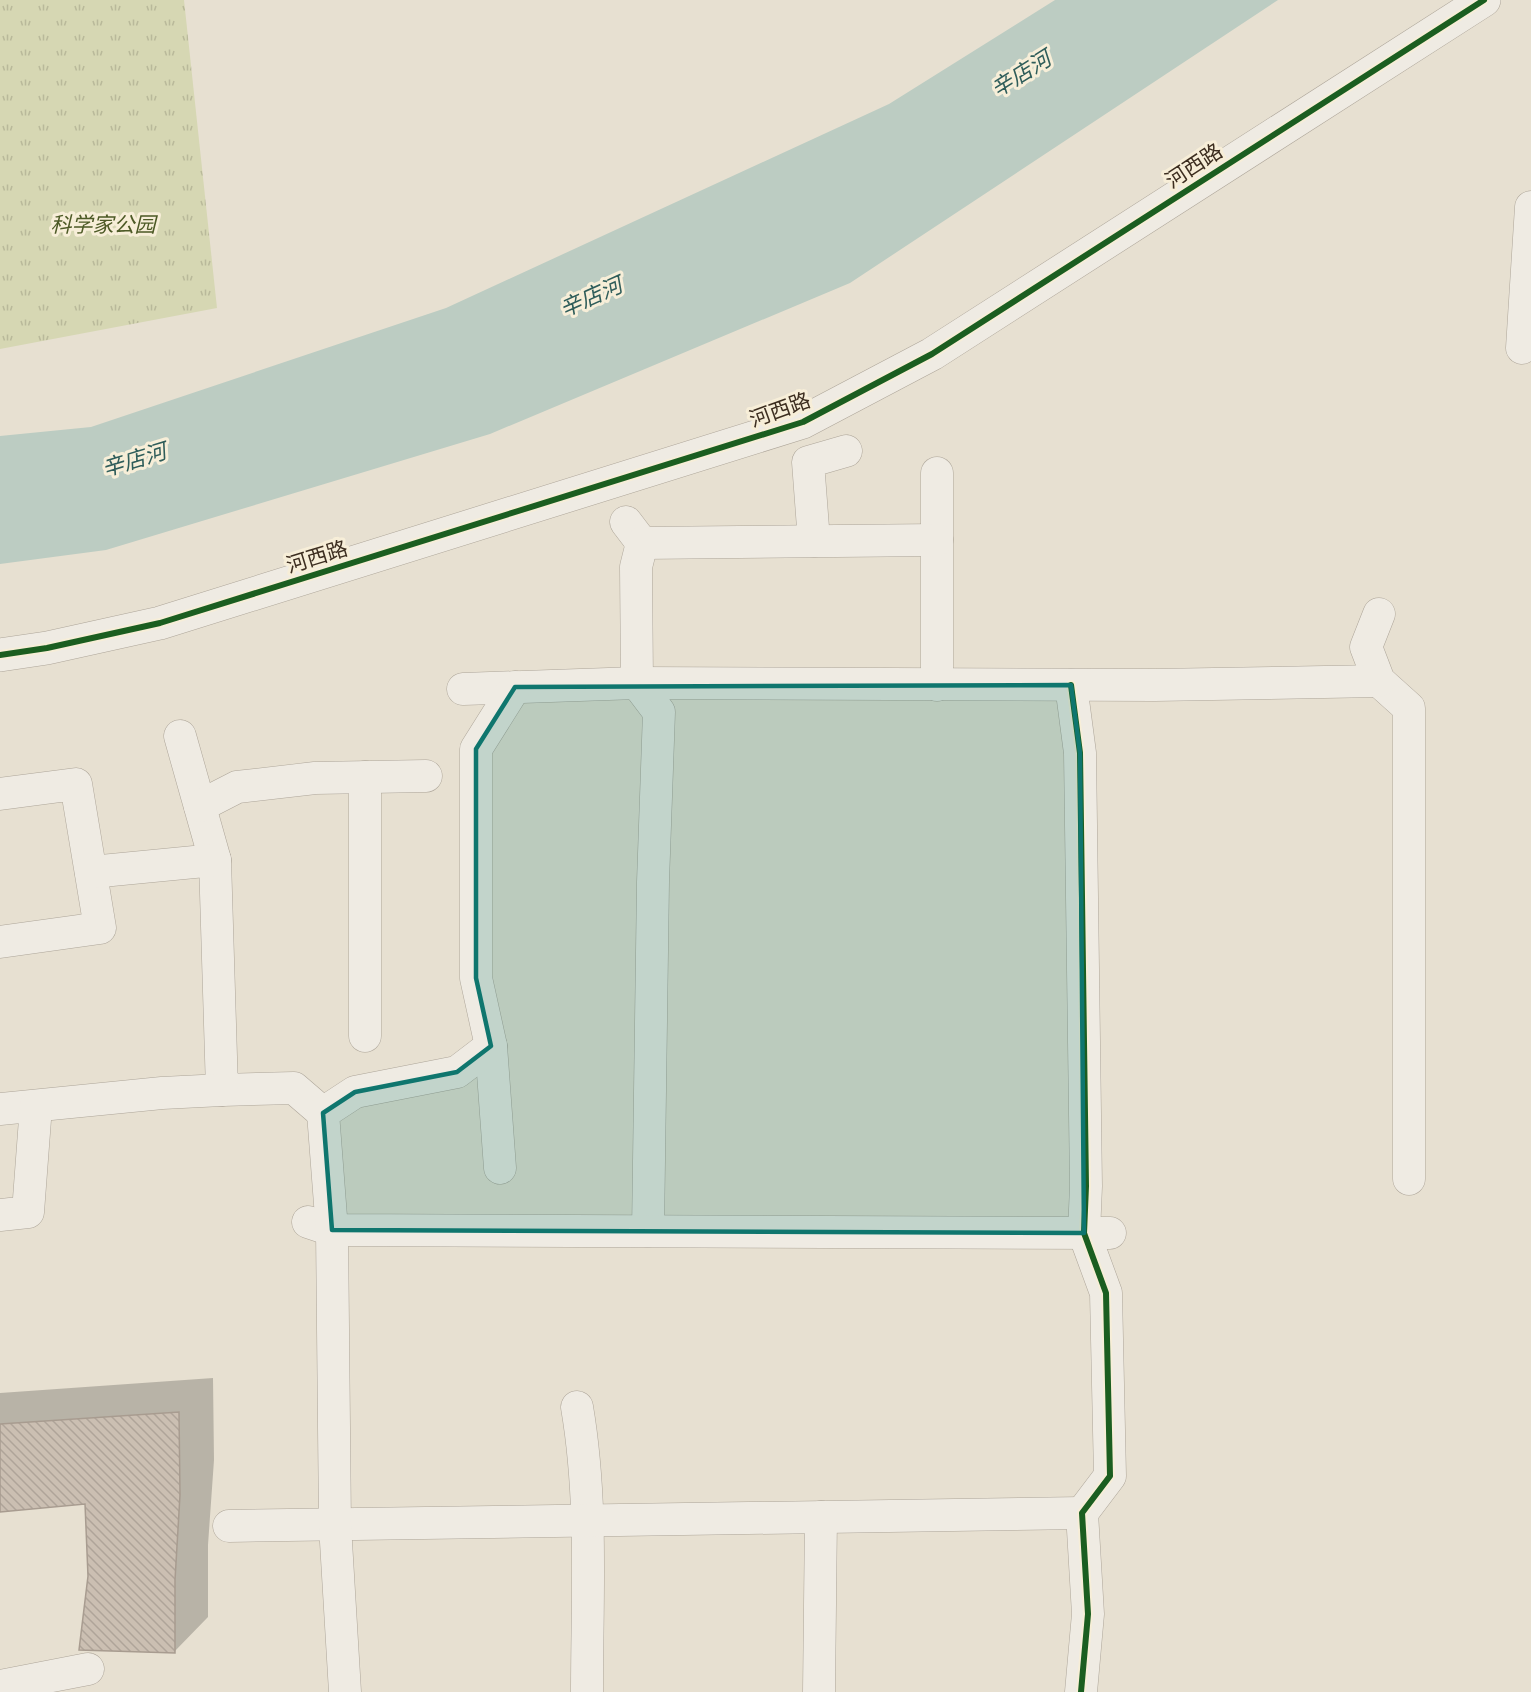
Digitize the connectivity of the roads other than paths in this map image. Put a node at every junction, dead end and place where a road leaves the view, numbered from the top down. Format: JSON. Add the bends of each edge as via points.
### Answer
{"nodes":[{"id":1,"x":1484,"y":0,"type":"edge"},
{"id":2,"x":1531,"y":207,"type":"edge"},
{"id":3,"x":1522,"y":348,"type":"dead end"},
{"id":4,"x":846,"y":451,"type":"dead end"},
{"id":5,"x":937,"y":473,"type":"dead end"},
{"id":6,"x":937,"y":540,"type":"junction"},
{"id":7,"x":814,"y":541,"type":"junction"},
{"id":8,"x":1379,"y":614,"type":"dead end"},
{"id":9,"x":0,"y":655,"type":"edge"},
{"id":10,"x":1379,"y":681,"type":"junction"},
{"id":11,"x":637,"y":683,"type":"junction"},
{"id":12,"x":937,"y":685,"type":"junction"},
{"id":13,"x":1071,"y":685,"type":"junction"},
{"id":14,"x":515,"y":687,"type":"junction"},
{"id":15,"x":463,"y":689,"type":"dead end"},
{"id":16,"x":180,"y":736,"type":"dead end"},
{"id":17,"x":365,"y":777,"type":"junction"},
{"id":18,"x":426,"y":777,"type":"dead end"},
{"id":19,"x":0,"y":794,"type":"edge"},
{"id":20,"x":200,"y":806,"type":"junction"},
{"id":21,"x":215,"y":860,"type":"junction"},
{"id":22,"x":91,"y":872,"type":"junction"},
{"id":23,"x":0,"y":942,"type":"edge"},
{"id":24,"x":365,"y":1036,"type":"dead end"},
{"id":25,"x":491,"y":1046,"type":"junction"},
{"id":26,"x":222,"y":1090,"type":"junction"},
{"id":27,"x":36,"y":1106,"type":"junction"},
{"id":28,"x":0,"y":1110,"type":"edge"},
{"id":29,"x":322,"y":1113,"type":"junction"},
{"id":30,"x":500,"y":1168,"type":"dead end"},
{"id":31,"x":1409,"y":1179,"type":"dead end"},
{"id":32,"x":0,"y":1215,"type":"edge"},
{"id":33,"x":320,"y":1226,"type":"junction"},
{"id":34,"x":648,"y":1231,"type":"junction"},
{"id":35,"x":1097,"y":1233,"type":"junction"},
{"id":36,"x":578,"y":1407,"type":"dead end"},
{"id":37,"x":1082,"y":1513,"type":"junction"},
{"id":38,"x":821,"y":1517,"type":"junction"},
{"id":39,"x":587,"y":1521,"type":"junction"},
{"id":40,"x":335,"y":1525,"type":"junction"},
{"id":41,"x":230,"y":1526,"type":"dead end"},
{"id":42,"x":88,"y":1668,"type":"dead end"},
{"id":43,"x":0,"y":1686,"type":"edge"},
{"id":44,"x":345,"y":1692,"type":"edge"},
{"id":45,"x":587,"y":1692,"type":"edge"},
{"id":46,"x":819,"y":1692,"type":"edge"},
{"id":47,"x":1081,"y":1692,"type":"edge"}],
"edges":[{"from":1,"to":9,"type":"street","name":"河西路","via":[[932,354],[803,422],[160,623]]},
{"from":2,"to":3,"type":"street"},
{"from":4,"to":7,"type":"street","via":[[808,462]]},
{"from":5,"to":6,"type":"street"},
{"from":6,"to":7,"type":"street"},
{"from":6,"to":12,"type":"street"},
{"from":7,"to":11,"type":"street","via":[[634,532]]},
{"from":8,"to":10,"type":"street","via":[[1366,647]]},
{"from":10,"to":13,"type":"street"},
{"from":10,"to":31,"type":"street","via":[[1409,708]]},
{"from":11,"to":12,"type":"street"},
{"from":11,"to":14,"type":"street"},
{"from":11,"to":34,"type":"street","via":[[659,712]]},
{"from":12,"to":13,"type":"street"},
{"from":13,"to":35,"type":"street","via":[[1080,753],[1086,1186]]},
{"from":14,"to":15,"type":"street"},
{"from":14,"to":25,"type":"street","via":[[476,749],[476,978]]},
{"from":16,"to":20,"type":"street"},
{"from":17,"to":18,"type":"street"},
{"from":17,"to":20,"type":"street","via":[[237,787]]},
{"from":17,"to":24,"type":"street"},
{"from":19,"to":22,"type":"street","via":[[76,784]]},
{"from":20,"to":21,"type":"street"},
{"from":21,"to":22,"type":"street"},
{"from":21,"to":26,"type":"street"},
{"from":22,"to":23,"type":"street","via":[[100,928]]},
{"from":25,"to":29,"type":"street","via":[[458,1072],[355,1092]]},
{"from":25,"to":30,"type":"street"},
{"from":26,"to":27,"type":"street"},
{"from":26,"to":29,"type":"street","via":[[294,1088]]},
{"from":27,"to":28,"type":"street"},
{"from":27,"to":32,"type":"street","via":[[28,1212]]},
{"from":29,"to":33,"type":"street"},
{"from":33,"to":34,"type":"street"},
{"from":33,"to":40,"type":"street"},
{"from":34,"to":35,"type":"street"},
{"from":35,"to":37,"type":"street","via":[[1106,1293],[1110,1476]]},
{"from":36,"to":39,"type":"street","via":[[585,1451]]},
{"from":37,"to":38,"type":"street"},
{"from":37,"to":47,"type":"street","via":[[1088,1614]]},
{"from":38,"to":39,"type":"street"},
{"from":38,"to":46,"type":"street"},
{"from":39,"to":40,"type":"street"},
{"from":39,"to":45,"type":"street"},
{"from":40,"to":41,"type":"street"},
{"from":40,"to":44,"type":"street"},
{"from":42,"to":43,"type":"street"}]}
